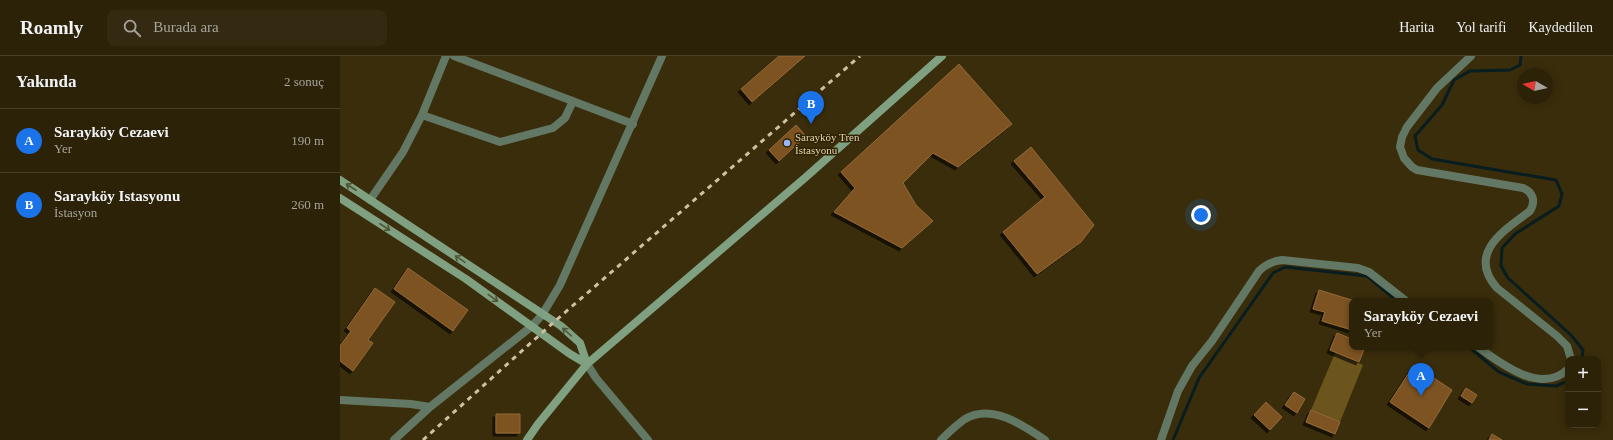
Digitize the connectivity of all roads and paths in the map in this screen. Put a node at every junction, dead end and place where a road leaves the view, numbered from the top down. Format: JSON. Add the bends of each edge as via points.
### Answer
{"nodes":[{"id":1,"x":446,"y":56,"type":"edge"},
{"id":2,"x":454,"y":56,"type":"edge"},
{"id":3,"x":662,"y":56,"type":"edge"},
{"id":4,"x":942,"y":56,"type":"edge"},
{"id":5,"x":1471,"y":56,"type":"edge"},
{"id":6,"x":573,"y":101,"type":"junction"},
{"id":7,"x":422,"y":115,"type":"junction"},
{"id":8,"x":633,"y":124,"type":"junction"},
{"id":9,"x":340,"y":180,"type":"edge"},
{"id":10,"x":340,"y":198,"type":"edge"},
{"id":11,"x":370,"y":200,"type":"junction"},
{"id":12,"x":1402,"y":298,"type":"edge"},
{"id":13,"x":542,"y":315,"type":"junction"},
{"id":14,"x":532,"y":326,"type":"junction"},
{"id":15,"x":1482,"y":350,"type":"edge"},
{"id":16,"x":1569,"y":356,"type":"edge"},
{"id":17,"x":587,"y":364,"type":"junction"},
{"id":18,"x":1565,"y":372,"type":"edge"},
{"id":19,"x":340,"y":400,"type":"edge"},
{"id":20,"x":430,"y":407,"type":"junction"},
{"id":21,"x":394,"y":440,"type":"edge"},
{"id":22,"x":527,"y":440,"type":"edge"},
{"id":23,"x":648,"y":440,"type":"edge"},
{"id":24,"x":941,"y":440,"type":"edge"},
{"id":25,"x":1045,"y":440,"type":"edge"},
{"id":26,"x":1161,"y":440,"type":"edge"}],
"edges":[{"from":1,"to":7,"type":"street"},
{"from":2,"to":6,"type":"street"},
{"from":3,"to":8,"type":"street"},
{"from":4,"to":17,"type":"street","via":[[806,177]]},
{"from":5,"to":16,"type":"street","via":[[1437,88],[1407,127],[1400,142],[1401,153],[1407,163],[1418,170],[1523,188],[1529,192],[1534,201],[1530,211],[1498,236],[1489,250],[1486,262],[1488,274],[1498,288],[1567,346]]},
{"from":6,"to":7,"type":"street","via":[[565,118],[553,128],[500,142]]},
{"from":6,"to":8,"type":"street"},
{"from":7,"to":11,"type":"street","via":[[403,152]]},
{"from":8,"to":13,"type":"street","via":[[560,285]]},
{"from":11,"to":9,"type":"street","one_way":true},
{"from":10,"to":14,"type":"street","one_way":true,"via":[[466,279]]},
{"from":13,"to":11,"type":"street","one_way":true},
{"from":12,"to":26,"type":"street","via":[[1369,272],[1358,268],[1282,260],[1266,264],[1192,366],[1178,391]]},
{"from":13,"to":14,"type":"street"},
{"from":17,"to":13,"type":"street","one_way":true,"via":[[580,343],[561,326]]},
{"from":14,"to":17,"type":"street"},
{"from":14,"to":20,"type":"street"},
{"from":15,"to":18,"type":"street","via":[[1501,364],[1540,380],[1554,378]]},
{"from":17,"to":22,"type":"street"},
{"from":17,"to":23,"type":"street"},
{"from":19,"to":20,"type":"street"},
{"from":20,"to":21,"type":"street"},
{"from":24,"to":25,"type":"street","via":[[966,418],[986,414],[1008,418]]}]}
